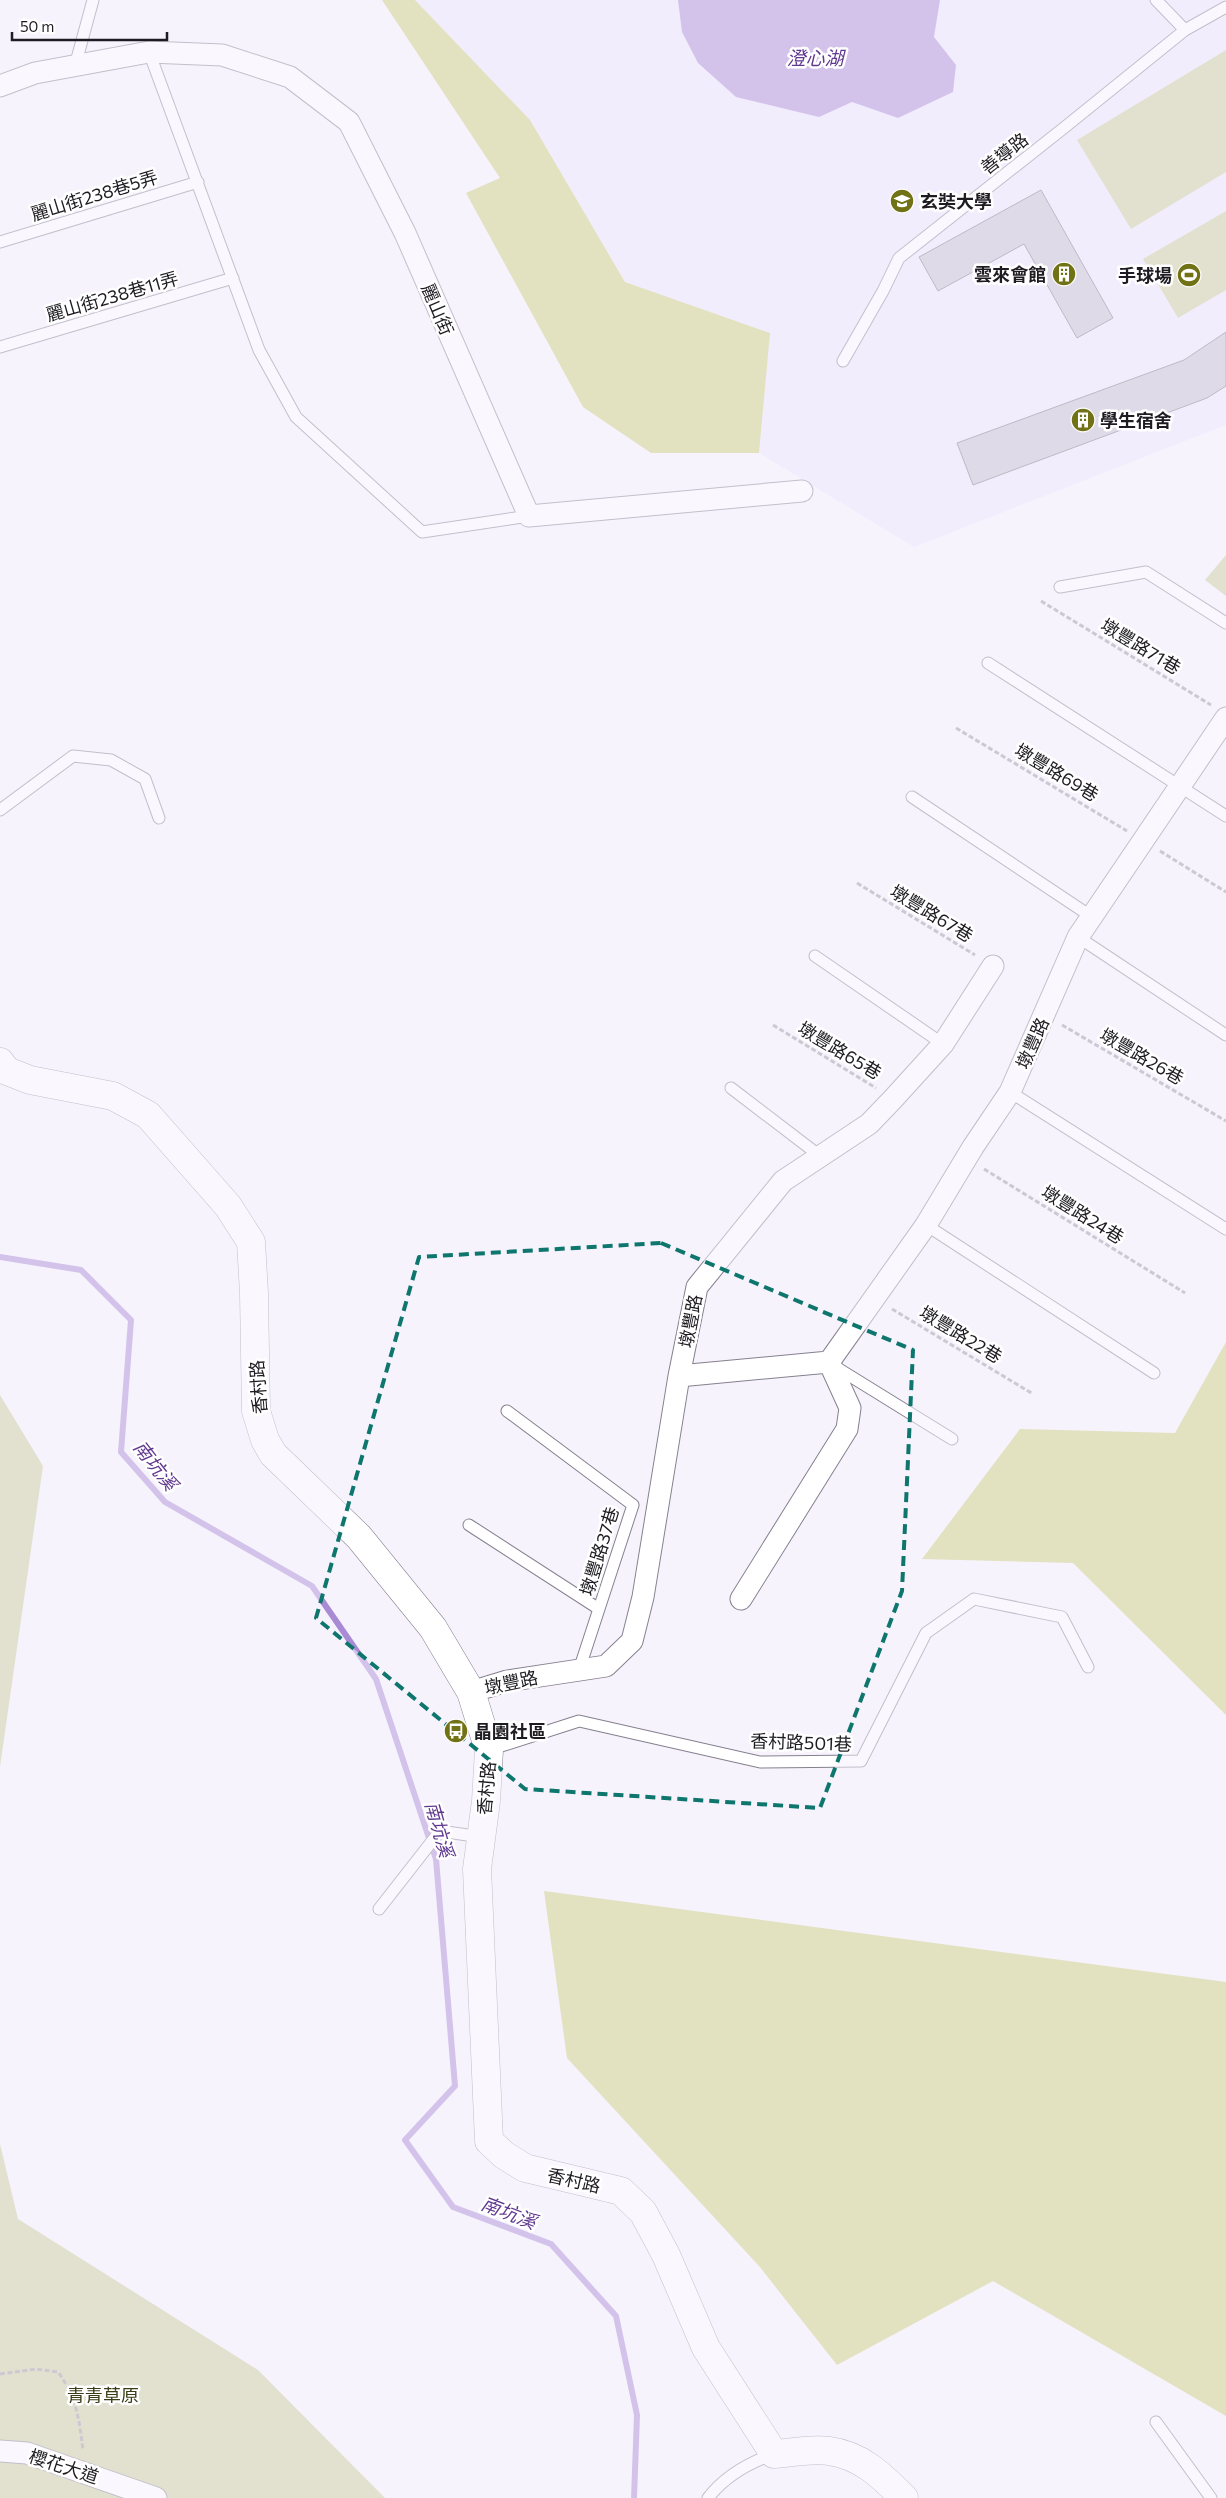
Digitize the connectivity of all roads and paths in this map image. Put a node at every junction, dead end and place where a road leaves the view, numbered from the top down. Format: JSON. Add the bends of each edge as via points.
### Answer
{"nodes":[{"id":1,"x":93,"y":0,"type":"edge"},
{"id":2,"x":1156,"y":0,"type":"edge"},
{"id":3,"x":1226,"y":7,"type":"edge"},
{"id":4,"x":1185,"y":30,"type":"junction"},
{"id":5,"x":149,"y":52,"type":"junction"},
{"id":6,"x":75,"y":66,"type":"junction"},
{"id":7,"x":0,"y":86,"type":"edge"},
{"id":8,"x":198,"y":182,"type":"junction"},
{"id":9,"x":0,"y":242,"type":"edge"},
{"id":10,"x":233,"y":278,"type":"junction"},
{"id":11,"x":0,"y":347,"type":"edge"},
{"id":12,"x":843,"y":361,"type":"dead end"},
{"id":13,"x":802,"y":491,"type":"dead end"},
{"id":14,"x":528,"y":516,"type":"junction"},
{"id":15,"x":1060,"y":587,"type":"dead end"},
{"id":16,"x":1042,"y":601,"type":"dead end"},
{"id":17,"x":1226,"y":623,"type":"edge"},
{"id":18,"x":988,"y":663,"type":"dead end"},
{"id":19,"x":1222,"y":713,"type":"edge"},
{"id":20,"x":956,"y":728,"type":"dead end"},
{"id":21,"x":1179,"y":786,"type":"junction"},
{"id":22,"x":912,"y":797,"type":"dead end"},
{"id":23,"x":0,"y":810,"type":"edge"},
{"id":24,"x":1226,"y":816,"type":"edge"},
{"id":25,"x":159,"y":818,"type":"dead end"},
{"id":26,"x":1143,"y":841,"type":"junction"},
{"id":27,"x":857,"y":883,"type":"dead end"},
{"id":28,"x":1226,"y":892,"type":"edge"},
{"id":29,"x":1092,"y":917,"type":"junction"},
{"id":30,"x":1078,"y":938,"type":"junction"},
{"id":31,"x":815,"y":956,"type":"dead end"},
{"id":32,"x":993,"y":966,"type":"joint"},
{"id":33,"x":1044,"y":1015,"type":"junction"},
{"id":34,"x":773,"y":1025,"type":"dead end"},
{"id":35,"x":1226,"y":1035,"type":"edge"},
{"id":36,"x":943,"y":1044,"type":"junction"},
{"id":37,"x":0,"y":1062,"type":"edge"},
{"id":38,"x":731,"y":1088,"type":"dead end"},
{"id":39,"x":1010,"y":1092,"type":"junction"},
{"id":40,"x":893,"y":1099,"type":"junction"},
{"id":41,"x":1226,"y":1121,"type":"edge"},
{"id":42,"x":820,"y":1156,"type":"junction"},
{"id":43,"x":966,"y":1158,"type":"junction"},
{"id":44,"x":926,"y":1225,"type":"junction"},
{"id":45,"x":1226,"y":1229,"type":"edge"},
{"id":46,"x":1185,"y":1293,"type":"dead end"},
{"id":47,"x":874,"y":1298,"type":"junction"},
{"id":48,"x":829,"y":1362,"type":"junction"},
{"id":49,"x":1154,"y":1373,"type":"dead end"},
{"id":50,"x":679,"y":1376,"type":"junction"},
{"id":51,"x":1033,"y":1394,"type":"dead end"},
{"id":52,"x":507,"y":1411,"type":"dead end"},
{"id":53,"x":952,"y":1438,"type":"dead end"},
{"id":54,"x":469,"y":1525,"type":"dead end"},
{"id":55,"x":741,"y":1599,"type":"dead end"},
{"id":56,"x":599,"y":1609,"type":"junction"},
{"id":57,"x":1088,"y":1667,"type":"dead end"},
{"id":58,"x":579,"y":1670,"type":"junction"},
{"id":59,"x":471,"y":1692,"type":"junction"},
{"id":60,"x":489,"y":1750,"type":"junction"},
{"id":61,"x":481,"y":1837,"type":"junction"},
{"id":62,"x":379,"y":1909,"type":"dead end"},
{"id":63,"x":0,"y":2374,"type":"edge"},
{"id":64,"x":1156,"y":2422,"type":"dead end"},
{"id":65,"x":0,"y":2451,"type":"edge"},
{"id":66,"x":774,"y":2454,"type":"junction"},
{"id":67,"x":87,"y":2473,"type":"junction"},
{"id":68,"x":156,"y":2498,"type":"edge"},
{"id":69,"x":708,"y":2498,"type":"edge"},
{"id":70,"x":904,"y":2498,"type":"edge"},
{"id":71,"x":1211,"y":2498,"type":"edge"}],
"edges":[{"from":1,"to":6,"type":"lane"},
{"from":2,"to":4,"type":"lane"},
{"from":3,"to":4,"type":"lane","name":"善導路"},
{"from":4,"to":12,"type":"lane","name":"善導路","via":[[899,258]]},
{"from":5,"to":6,"type":"street","name":"麗山街"},
{"from":5,"to":8,"type":"lane"},
{"from":5,"to":14,"type":"street","name":"麗山街","via":[[222,55],[290,77],[349,122],[405,232]]},
{"from":6,"to":7,"type":"street","name":"麗山街","via":[[34,73]]},
{"from":8,"to":9,"type":"lane","name":"麗山街238巷5弄"},
{"from":8,"to":10,"type":"lane"},
{"from":10,"to":11,"type":"lane","name":"麗山街238巷11弄"},
{"from":10,"to":14,"type":"lane","via":[[259,350],[296,417],[422,532]]},
{"from":13,"to":14,"type":"street"},
{"from":15,"to":17,"type":"lane","via":[[1146,572]]},
{"from":16,"to":19,"type":"path","name":"墩豐路71巷"},
{"from":18,"to":21,"type":"lane"},
{"from":19,"to":21,"type":"street","name":"墩豐路"},
{"from":20,"to":26,"type":"path","name":"墩豐路69巷"},
{"from":21,"to":24,"type":"lane"},
{"from":21,"to":26,"type":"street","name":"墩豐路"},
{"from":22,"to":29,"type":"lane"},
{"from":23,"to":25,"type":"lane","via":[[73,756],[111,760],[145,779]]},
{"from":26,"to":28,"type":"path","name":"墩豐路69巷"},
{"from":26,"to":29,"type":"street","name":"墩豐路"},
{"from":27,"to":32,"type":"path","name":"墩豐路67巷"},
{"from":29,"to":30,"type":"street","name":"墩豐路"},
{"from":30,"to":33,"type":"street","name":"墩豐路"},
{"from":30,"to":35,"type":"lane"},
{"from":31,"to":36,"type":"lane"},
{"from":32,"to":36,"type":"street","name":"墩豐路"},
{"from":33,"to":39,"type":"street","name":"墩豐路"},
{"from":33,"to":41,"type":"path","name":"墩豐路26巷"},
{"from":34,"to":40,"type":"path","name":"墩豐路65巷"},
{"from":36,"to":40,"type":"street","name":"墩豐路"},
{"from":37,"to":59,"type":"street","name":"香村路","via":[[6,1071],[30,1080],[113,1096],[141,1111],[228,1206],[251,1242],[256,1411],[265,1440],[273,1454],[359,1537],[433,1628]]},
{"from":38,"to":42,"type":"lane"},
{"from":39,"to":43,"type":"street","name":"墩豐路"},
{"from":39,"to":45,"type":"lane"},
{"from":40,"to":42,"type":"street","name":"墩豐路","via":[[869,1124]]},
{"from":42,"to":50,"type":"street","name":"墩豐路","via":[[783,1181],[696,1286]]},
{"from":43,"to":44,"type":"street","name":"墩豐路"},
{"from":43,"to":46,"type":"path","name":"墩豐路24巷"},
{"from":44,"to":47,"type":"street","name":"墩豐路"},
{"from":44,"to":49,"type":"lane"},
{"from":47,"to":48,"type":"street","name":"墩豐路"},
{"from":47,"to":51,"type":"path","name":"墩豐路22巷"},
{"from":48,"to":50,"type":"street","name":"墩豐路"},
{"from":48,"to":53,"type":"lane"},
{"from":48,"to":55,"type":"street","via":[[850,1408],[847,1429]]},
{"from":50,"to":58,"type":"street","name":"墩豐路","via":[[643,1597],[632,1641],[606,1666]]},
{"from":52,"to":56,"type":"lane","name":"墩豐路37巷","via":[[633,1505]]},
{"from":54,"to":56,"type":"lane"},
{"from":56,"to":58,"type":"lane","name":"墩豐路37巷"},
{"from":57,"to":60,"type":"lane","name":"香村路501巷","via":[[1062,1616],[974,1598],[926,1633],[861,1762],[760,1762],[579,1721]]},
{"from":58,"to":59,"type":"street","name":"墩豐路","via":[[507,1681]]},
{"from":59,"to":60,"type":"street","name":"香村路"},
{"from":60,"to":61,"type":"street","name":"香村路"},
{"from":61,"to":62,"type":"lane","via":[[440,1831]]},
{"from":61,"to":66,"type":"street","name":"香村路","via":[[477,1869],[489,2141],[525,2168],[621,2191],[643,2212],[666,2255],[706,2348]]},
{"from":63,"to":67,"type":"path","via":[[36,2369],[58,2372],[71,2389],[77,2407]]},
{"from":64,"to":71,"type":"lane"},
{"from":65,"to":67,"type":"street","name":"櫻花大道","via":[[27,2453]]},
{"from":66,"to":69,"type":"lane","via":[[748,2463]]},
{"from":66,"to":70,"type":"street","via":[[828,2450],[853,2457],[878,2472]]},
{"from":67,"to":68,"type":"street","name":"櫻花大道"}]}
